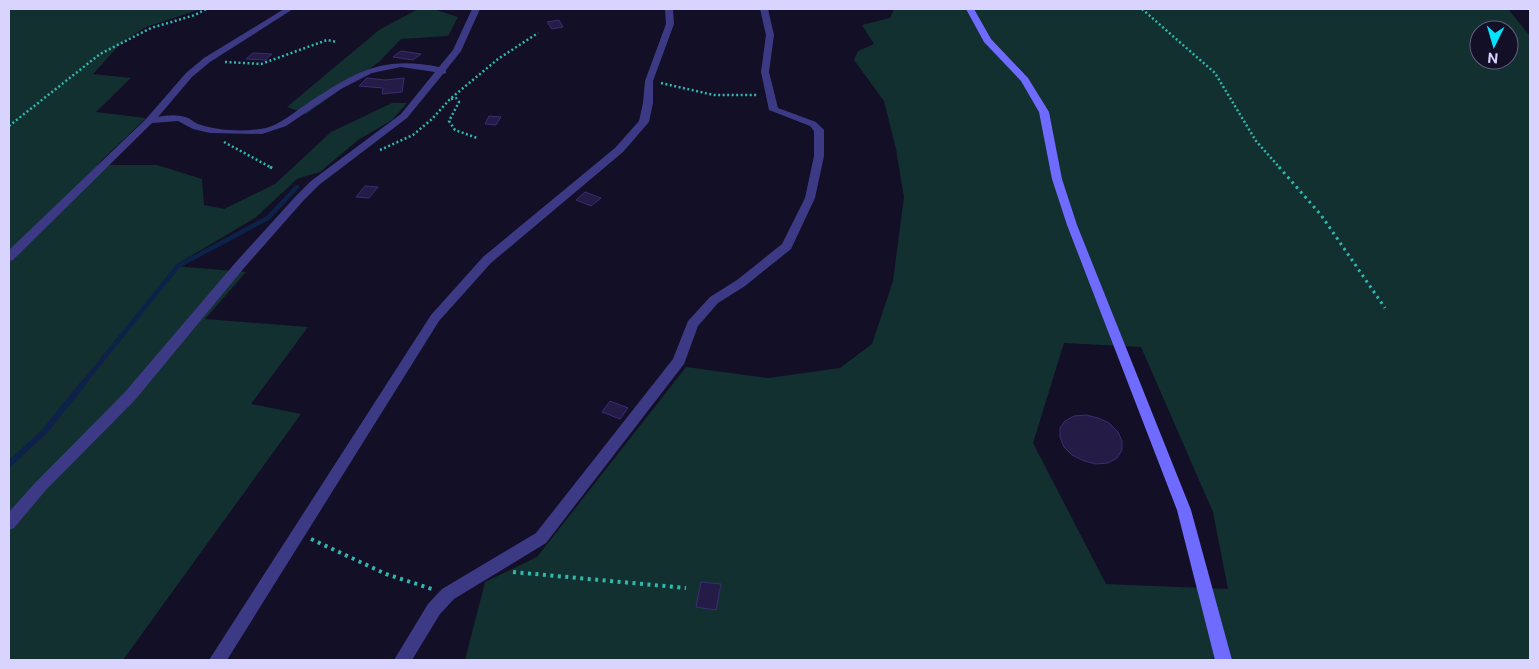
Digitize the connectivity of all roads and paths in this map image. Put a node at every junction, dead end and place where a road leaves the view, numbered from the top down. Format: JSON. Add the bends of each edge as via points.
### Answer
{"nodes":[{"id":1,"x":206,"y":9,"type":"edge"},
{"id":2,"x":289,"y":9,"type":"edge"},
{"id":3,"x":476,"y":9,"type":"edge"},
{"id":4,"x":669,"y":9,"type":"edge"},
{"id":5,"x":764,"y":9,"type":"edge"},
{"id":6,"x":970,"y":9,"type":"edge"},
{"id":7,"x":1142,"y":9,"type":"edge"},
{"id":8,"x":538,"y":33,"type":"dead end"},
{"id":9,"x":337,"y":42,"type":"dead end"},
{"id":10,"x":207,"y":60,"type":"junction"},
{"id":11,"x":443,"y":71,"type":"junction"},
{"id":12,"x":649,"y":80,"type":"junction"},
{"id":13,"x":771,"y":95,"type":"junction"},
{"id":14,"x":450,"y":99,"type":"junction"},
{"id":15,"x":149,"y":121,"type":"junction"},
{"id":16,"x":9,"y":126,"type":"edge"},
{"id":17,"x":477,"y":138,"type":"dead end"},
{"id":18,"x":222,"y":141,"type":"dead end"},
{"id":19,"x":376,"y":152,"type":"dead end"},
{"id":20,"x":272,"y":168,"type":"dead end"},
{"id":21,"x":9,"y":257,"type":"edge"},
{"id":22,"x":1385,"y":308,"type":"dead end"},
{"id":23,"x":9,"y":523,"type":"edge"},
{"id":24,"x":297,"y":533,"type":"junction"},
{"id":25,"x":488,"y":570,"type":"junction"},
{"id":26,"x":686,"y":588,"type":"dead end"},
{"id":27,"x":448,"y":594,"type":"junction"},
{"id":28,"x":217,"y":660,"type":"edge"},
{"id":29,"x":402,"y":660,"type":"edge"},
{"id":30,"x":1224,"y":660,"type":"edge"}],
"edges":[{"from":1,"to":16,"type":"path","via":[[151,28],[100,54]]},
{"from":2,"to":10,"type":"street"},
{"from":3,"to":11,"type":"street","via":[[457,51]]},
{"from":4,"to":12,"type":"street","via":[[670,24]]},
{"from":5,"to":13,"type":"street","via":[[770,35],[765,72]]},
{"from":6,"to":30,"type":"street","via":[[987,40],[1025,80],[1044,112],[1057,179],[1072,225],[1184,510]]},
{"from":7,"to":22,"type":"path","via":[[1215,73],[1256,141],[1321,215]]},
{"from":8,"to":14,"type":"path","via":[[498,58]]},
{"from":9,"to":10,"type":"path","via":[[328,40],[260,64]]},
{"from":10,"to":15,"type":"street","via":[[189,75]]},
{"from":11,"to":15,"type":"street","via":[[421,65],[397,64],[376,68],[358,75],[284,124],[268,130],[249,133],[197,128],[174,117]]},
{"from":11,"to":23,"type":"street","via":[[404,116],[366,142],[299,199],[130,396]]},
{"from":12,"to":13,"type":"path","via":[[714,95]]},
{"from":12,"to":24,"type":"street","via":[[644,122],[619,150],[487,260],[435,318]]},
{"from":13,"to":25,"type":"street","via":[[774,110],[813,124],[819,130],[819,156],[810,198],[787,246],[714,300],[692,324],[679,361],[540,538]]},
{"from":14,"to":17,"type":"path","via":[[456,98],[459,102],[449,121],[455,130]]},
{"from":14,"to":19,"type":"path","via":[[413,135]]},
{"from":15,"to":21,"type":"street"},
{"from":18,"to":20,"type":"path"},
{"from":24,"to":27,"type":"path","via":[[386,574]]},
{"from":24,"to":28,"type":"street"},
{"from":25,"to":26,"type":"path"},
{"from":25,"to":27,"type":"street"},
{"from":27,"to":29,"type":"street","via":[[434,609]]}]}
